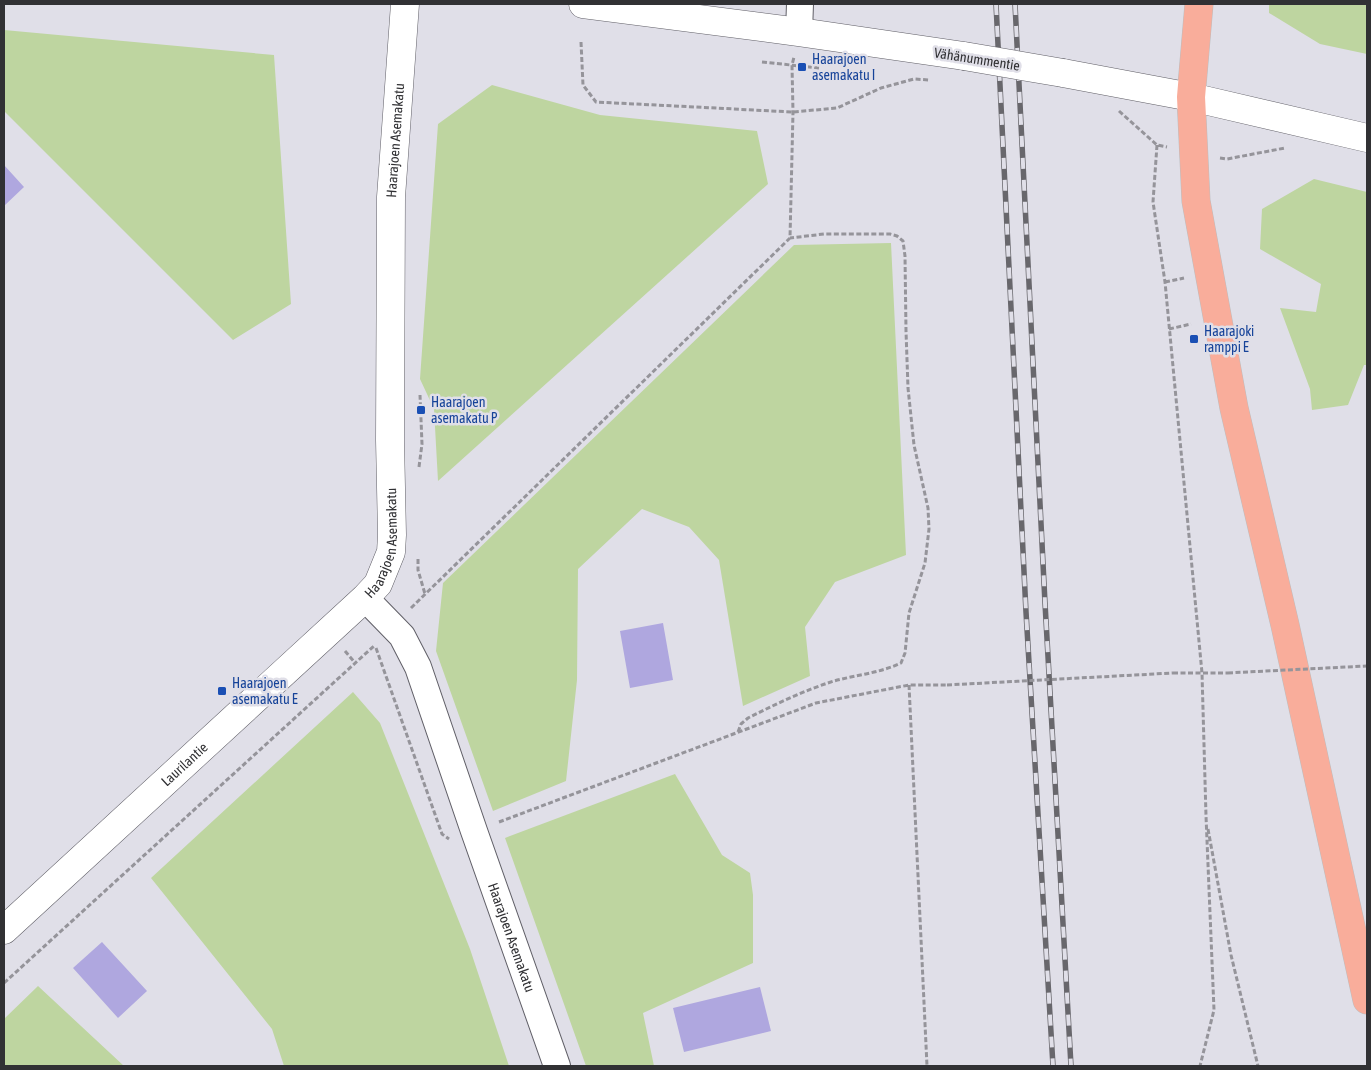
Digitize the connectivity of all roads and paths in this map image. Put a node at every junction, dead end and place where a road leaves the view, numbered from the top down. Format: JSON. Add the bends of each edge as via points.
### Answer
{"nodes":[{"id":1,"x":405,"y":4,"type":"edge"},
{"id":2,"x":583,"y":4,"type":"edge"},
{"id":3,"x":800,"y":4,"type":"edge"},
{"id":4,"x":1200,"y":4,"type":"edge"},
{"id":5,"x":799,"y":32,"type":"junction"},
{"id":6,"x":581,"y":42,"type":"dead end"},
{"id":7,"x":762,"y":62,"type":"dead end"},
{"id":8,"x":792,"y":65,"type":"junction"},
{"id":9,"x":819,"y":68,"type":"dead end"},
{"id":10,"x":932,"y":81,"type":"dead end"},
{"id":11,"x":1191,"y":97,"type":"junction"},
{"id":12,"x":793,"y":112,"type":"junction"},
{"id":13,"x":1367,"y":138,"type":"edge"},
{"id":14,"x":1157,"y":145,"type":"dead end"},
{"id":15,"x":790,"y":238,"type":"junction"},
{"id":16,"x":1184,"y":278,"type":"dead end"},
{"id":17,"x":1165,"y":282,"type":"junction"},
{"id":18,"x":1192,"y":324,"type":"dead end"},
{"id":19,"x":1170,"y":329,"type":"junction"},
{"id":20,"x":365,"y":598,"type":"junction"},
{"id":21,"x":393,"y":626,"type":"junction"},
{"id":22,"x":375,"y":645,"type":"junction"},
{"id":23,"x":1367,"y":666,"type":"edge"},
{"id":24,"x":1202,"y":673,"type":"junction"},
{"id":25,"x":910,"y":685,"type":"junction"},
{"id":26,"x":738,"y":732,"type":"junction"},
{"id":27,"x":1206,"y":816,"type":"junction"},
{"id":28,"x":474,"y":831,"type":"junction"},
{"id":29,"x":4,"y":930,"type":"edge"},
{"id":30,"x":4,"y":983,"type":"edge"},
{"id":31,"x":1367,"y":1000,"type":"edge"},
{"id":32,"x":557,"y":1066,"type":"edge"},
{"id":33,"x":927,"y":1066,"type":"edge"},
{"id":34,"x":1200,"y":1066,"type":"edge"},
{"id":35,"x":1258,"y":1066,"type":"edge"}],
"edges":[{"from":1,"to":20,"type":"street","name":"Haarajoen Asemakatu","via":[[391,197],[391,552],[378,584]]},
{"from":2,"to":5,"type":"street","name":"Vähänummentie"},
{"from":3,"to":5,"type":"street"},
{"from":4,"to":11,"type":"highway"},
{"from":5,"to":11,"type":"street","name":"Vähänummentie","bridge":true,"via":[[964,56]]},
{"from":6,"to":12,"type":"path","via":[[583,85],[596,102]]},
{"from":7,"to":8,"type":"path"},
{"from":8,"to":9,"type":"path"},
{"from":8,"to":12,"type":"path"},
{"from":10,"to":12,"type":"path","via":[[914,79],[880,88],[837,108]]},
{"from":11,"to":13,"type":"street","name":"Vähänummentie"},
{"from":11,"to":31,"type":"highway","via":[[1196,201],[1234,408]]},
{"from":12,"to":15,"type":"path"},
{"from":14,"to":17,"type":"path","via":[[1153,202]]},
{"from":15,"to":21,"type":"path"},
{"from":15,"to":26,"type":"path","via":[[824,234],[890,234],[903,241],[908,388],[914,445],[928,508],[925,563],[910,613],[901,663],[812,689],[748,718]]},
{"from":16,"to":17,"type":"path"},
{"from":17,"to":19,"type":"path"},
{"from":18,"to":19,"type":"path"},
{"from":19,"to":24,"type":"path"},
{"from":20,"to":21,"type":"street","name":"Haarajoen Asemakatu"},
{"from":20,"to":29,"type":"street","name":"Laurilantie"},
{"from":21,"to":22,"type":"path"},
{"from":21,"to":28,"type":"street","name":"Haarajoen Asemakatu","via":[[418,666]]},
{"from":22,"to":28,"type":"path","via":[[442,834],[452,840]]},
{"from":22,"to":30,"type":"path"},
{"from":23,"to":24,"type":"path","bridge":true},
{"from":24,"to":25,"type":"path","bridge":true},
{"from":24,"to":27,"type":"path"},
{"from":25,"to":26,"type":"path","via":[[816,702]]},
{"from":25,"to":33,"type":"path"},
{"from":26,"to":28,"type":"path"},
{"from":27,"to":34,"type":"path","via":[[1214,1010]]},
{"from":27,"to":35,"type":"path","via":[[1231,955]]},
{"from":28,"to":32,"type":"street","name":"Haarajoen Asemakatu"}]}
